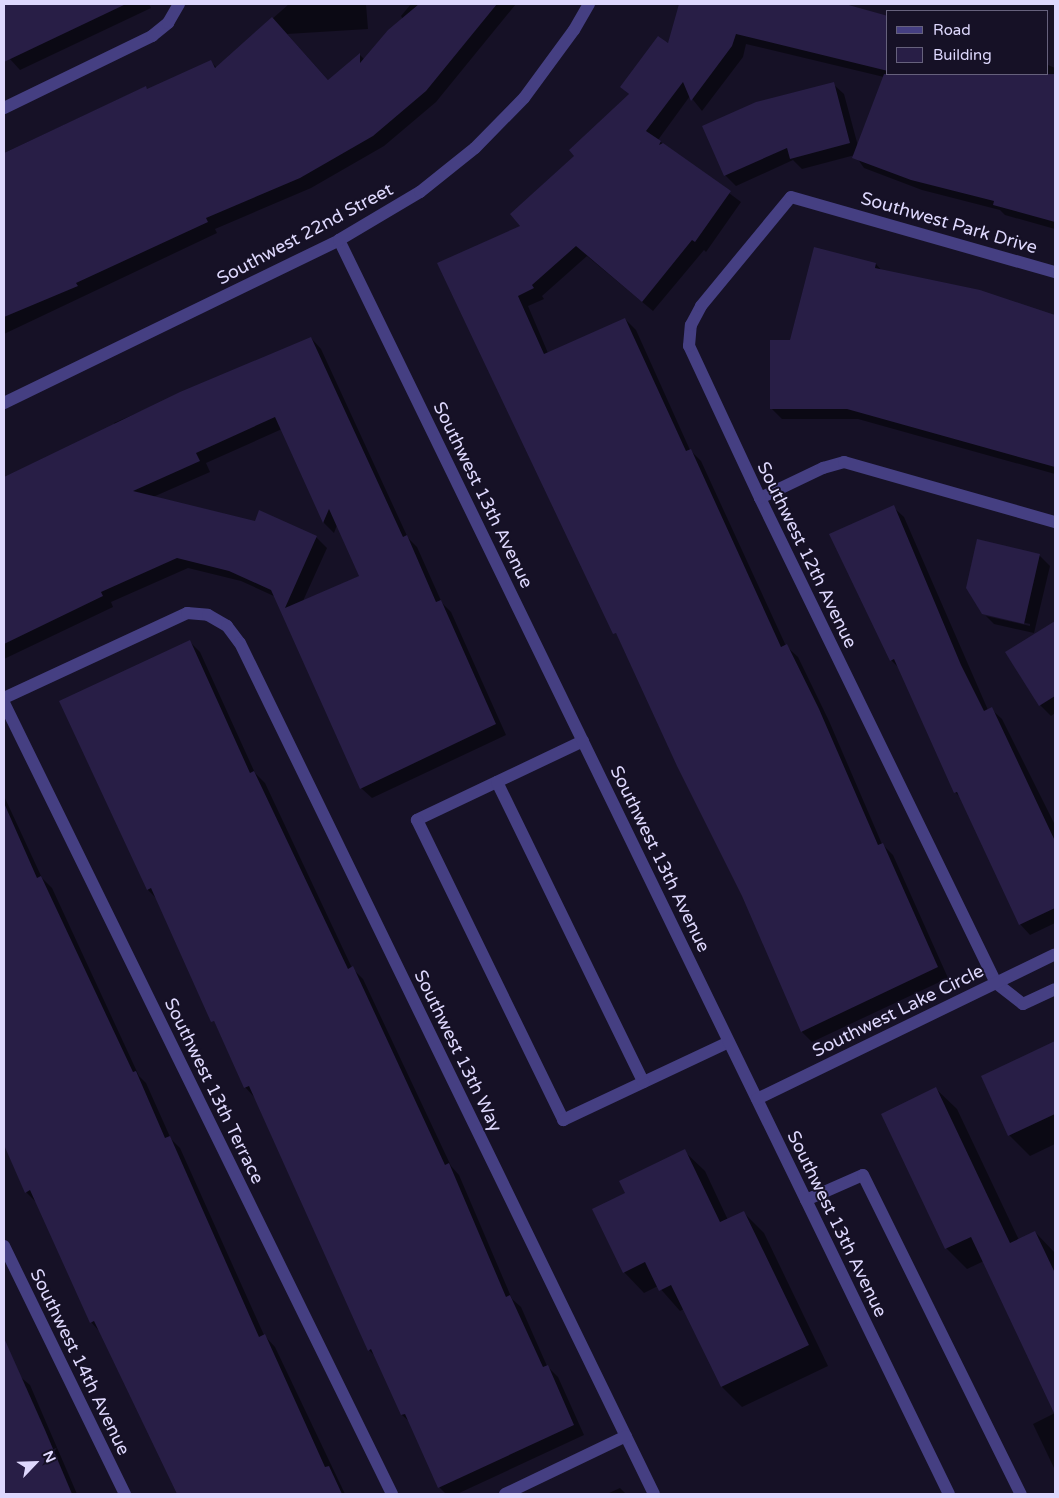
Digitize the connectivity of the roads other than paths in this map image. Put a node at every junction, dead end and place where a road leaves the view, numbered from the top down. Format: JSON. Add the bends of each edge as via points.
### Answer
{"nodes":[{"id":1,"x":179,"y":4,"type":"edge"},
{"id":2,"x":589,"y":4,"type":"edge"},
{"id":3,"x":4,"y":108,"type":"edge"},
{"id":4,"x":834,"y":209,"type":"joint"},
{"id":5,"x":339,"y":240,"type":"junction"},
{"id":6,"x":1055,"y":272,"type":"edge"},
{"id":7,"x":4,"y":403,"type":"edge"},
{"id":8,"x":760,"y":498,"type":"junction"},
{"id":9,"x":1055,"y":522,"type":"edge"},
{"id":10,"x":4,"y":698,"type":"edge"},
{"id":11,"x":4,"y":703,"type":"edge"},
{"id":12,"x":583,"y":741,"type":"junction"},
{"id":13,"x":498,"y":782,"type":"junction"},
{"id":14,"x":1055,"y":954,"type":"edge"},
{"id":15,"x":996,"y":983,"type":"junction"},
{"id":16,"x":1055,"y":989,"type":"edge"},
{"id":17,"x":729,"y":1042,"type":"junction"},
{"id":18,"x":643,"y":1082,"type":"junction"},
{"id":19,"x":757,"y":1099,"type":"junction"},
{"id":20,"x":806,"y":1200,"type":"junction"},
{"id":21,"x":4,"y":1246,"type":"edge"},
{"id":22,"x":626,"y":1436,"type":"junction"},
{"id":23,"x":126,"y":1494,"type":"edge"},
{"id":24,"x":392,"y":1494,"type":"edge"},
{"id":25,"x":505,"y":1494,"type":"edge"},
{"id":26,"x":654,"y":1494,"type":"edge"},
{"id":27,"x":949,"y":1494,"type":"edge"},
{"id":28,"x":1021,"y":1494,"type":"edge"}],
"edges":[{"from":1,"to":3,"type":"street","via":[[168,23],[152,36]]},
{"from":2,"to":5,"type":"street","name":"Southwest 22nd Street","via":[[539,80],[475,148],[420,192]]},
{"from":4,"to":6,"type":"street","name":"Southwest Park Drive"},
{"from":4,"to":8,"type":"street","name":"Southwest 12th Avenue","via":[[791,197],[701,306],[691,325],[689,346]]},
{"from":5,"to":7,"type":"street","name":"Southwest 22nd Street"},
{"from":5,"to":12,"type":"street","name":"Southwest 13th Avenue"},
{"from":8,"to":9,"type":"street","via":[[823,468],[844,462]]},
{"from":8,"to":15,"type":"street","name":"Southwest 12th Avenue"},
{"from":10,"to":22,"type":"street","name":"Southwest 13th Way","via":[[187,613],[208,615],[227,626],[244,651]]},
{"from":11,"to":24,"type":"street","name":"Southwest 13th Terrace"},
{"from":12,"to":13,"type":"street"},
{"from":12,"to":17,"type":"street","name":"Southwest 13th Avenue"},
{"from":13,"to":18,"type":"street"},
{"from":13,"to":18,"type":"street","via":[[418,820],[477,944],[563,1120]]},
{"from":14,"to":15,"type":"street","name":"Southwest Lake Circle"},
{"from":15,"to":16,"type":"street","via":[[1024,1004]]},
{"from":15,"to":19,"type":"street","name":"Southwest Lake Circle"},
{"from":17,"to":18,"type":"street"},
{"from":17,"to":19,"type":"street","name":"Southwest 13th Avenue"},
{"from":19,"to":20,"type":"street","name":"Southwest 13th Avenue"},
{"from":20,"to":27,"type":"street","name":"Southwest 13th Avenue"},
{"from":20,"to":28,"type":"street","via":[[863,1174]]},
{"from":21,"to":23,"type":"street","name":"Southwest 14th Avenue"},
{"from":22,"to":25,"type":"street"},
{"from":22,"to":26,"type":"street","name":"Southwest 13th Way"}]}
